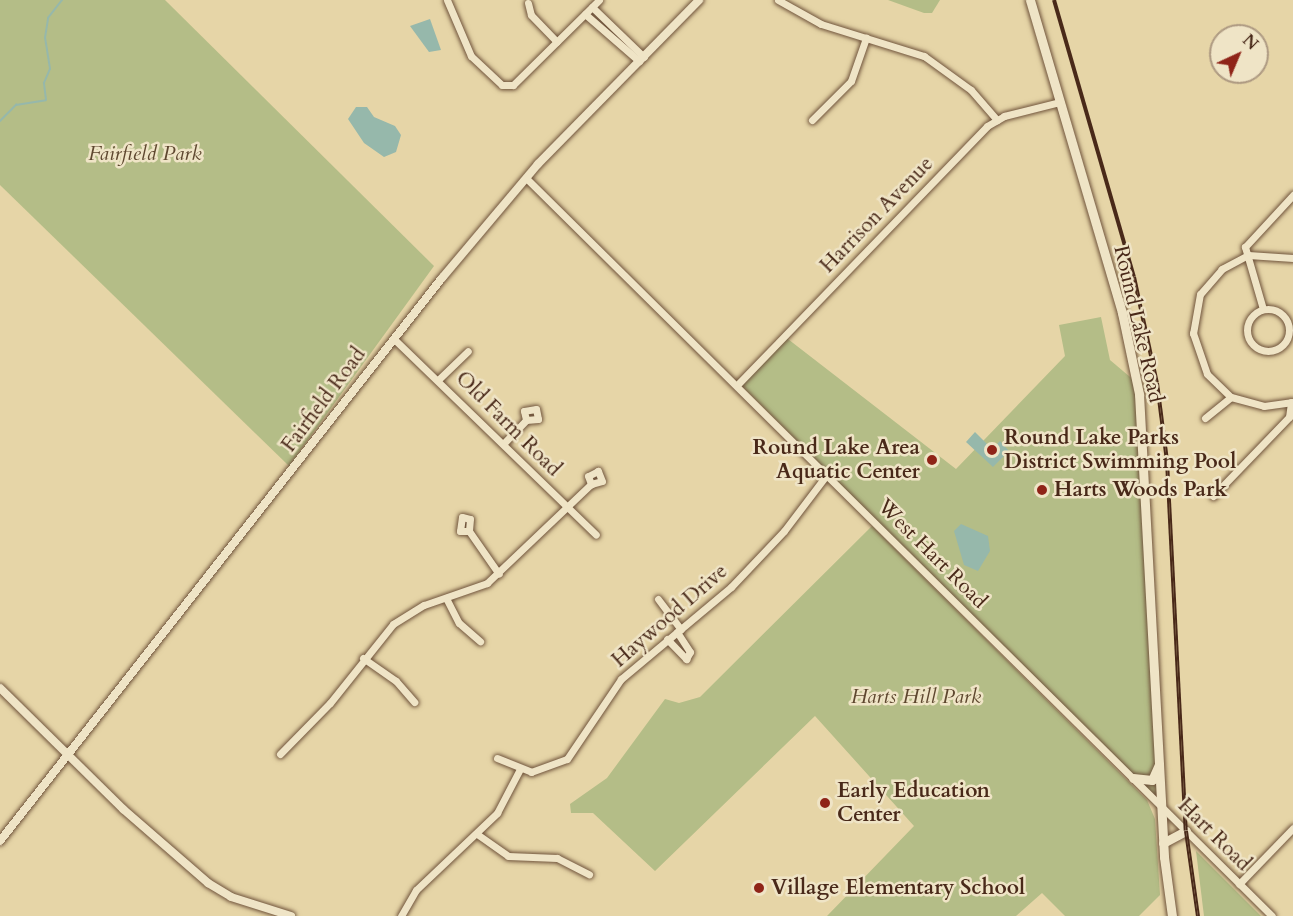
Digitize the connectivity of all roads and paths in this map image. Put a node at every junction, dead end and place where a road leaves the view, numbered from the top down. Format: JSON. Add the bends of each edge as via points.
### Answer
{"nodes":[{"id":1,"x":447,"y":0,"type":"edge"},
{"id":2,"x":699,"y":0,"type":"edge"},
{"id":3,"x":778,"y":0,"type":"edge"},
{"id":4,"x":1030,"y":0,"type":"edge"},
{"id":5,"x":528,"y":3,"type":"dead end"},
{"id":6,"x":595,"y":4,"type":"edge"},
{"id":7,"x":585,"y":15,"type":"junction"},
{"id":8,"x":867,"y":38,"type":"junction"},
{"id":9,"x":557,"y":42,"type":"junction"},
{"id":10,"x":641,"y":59,"type":"junction"},
{"id":11,"x":1060,"y":102,"type":"junction"},
{"id":12,"x":812,"y":120,"type":"dead end"},
{"id":13,"x":997,"y":120,"type":"junction"},
{"id":14,"x":526,"y":178,"type":"junction"},
{"id":15,"x":1293,"y":195,"type":"edge"},
{"id":16,"x":1248,"y":255,"type":"junction"},
{"id":17,"x":1293,"y":258,"type":"edge"},
{"id":18,"x":1263,"y":309,"type":"junction"},
{"id":19,"x":1291,"y":337,"type":"edge"},
{"id":20,"x":394,"y":339,"type":"junction"},
{"id":21,"x":468,"y":351,"type":"dead end"},
{"id":22,"x":439,"y":379,"type":"junction"},
{"id":23,"x":739,"y":383,"type":"junction"},
{"id":24,"x":1231,"y":397,"type":"junction"},
{"id":25,"x":1292,"y":402,"type":"edge"},
{"id":26,"x":1205,"y":418,"type":"dead end"},
{"id":27,"x":526,"y":420,"type":"dead end"},
{"id":28,"x":504,"y":443,"type":"junction"},
{"id":29,"x":828,"y":473,"type":"junction"},
{"id":30,"x":591,"y":484,"type":"dead end"},
{"id":31,"x":1213,"y":496,"type":"dead end"},
{"id":32,"x":568,"y":507,"type":"junction"},
{"id":33,"x":469,"y":531,"type":"dead end"},
{"id":34,"x":596,"y":535,"type":"dead end"},
{"id":35,"x":499,"y":574,"type":"junction"},
{"id":36,"x":446,"y":598,"type":"junction"},
{"id":37,"x":658,"y":599,"type":"dead end"},
{"id":38,"x":679,"y":631,"type":"junction"},
{"id":39,"x":667,"y":639,"type":"junction"},
{"id":40,"x":480,"y":641,"type":"dead end"},
{"id":41,"x":363,"y":658,"type":"junction"},
{"id":42,"x":0,"y":688,"type":"edge"},
{"id":43,"x":414,"y":702,"type":"dead end"},
{"id":44,"x":280,"y":754,"type":"dead end"},
{"id":45,"x":69,"y":756,"type":"junction"},
{"id":46,"x":497,"y":758,"type":"dead end"},
{"id":47,"x":1161,"y":759,"type":"junction"},
{"id":48,"x":520,"y":770,"type":"junction"},
{"id":49,"x":1133,"y":778,"type":"junction"},
{"id":50,"x":1163,"y":809,"type":"junction"},
{"id":51,"x":1293,"y":828,"type":"edge"},
{"id":52,"x":1186,"y":831,"type":"junction"},
{"id":53,"x":477,"y":834,"type":"junction"},
{"id":54,"x":0,"y":842,"type":"edge"},
{"id":55,"x":1163,"y":843,"type":"junction"},
{"id":56,"x":589,"y":874,"type":"dead end"},
{"id":57,"x":1239,"y":884,"type":"junction"},
{"id":58,"x":291,"y":916,"type":"edge"},
{"id":59,"x":401,"y":916,"type":"edge"},
{"id":60,"x":1172,"y":916,"type":"edge"},
{"id":61,"x":1272,"y":916,"type":"edge"}],
"edges":[{"from":1,"to":9,"type":"street","via":[[462,44],[502,85],[513,85]]},
{"from":2,"to":10,"type":"street","name":"Fairfield Road"},
{"from":3,"to":8,"type":"street","via":[[821,24]]},
{"from":4,"to":11,"type":"main road","name":"Round Lake Road"},
{"from":5,"to":9,"type":"street","via":[[531,15]]},
{"from":6,"to":7,"type":"street"},
{"from":6,"to":10,"type":"street"},
{"from":7,"to":9,"type":"street"},
{"from":7,"to":10,"type":"street"},
{"from":8,"to":12,"type":"street","via":[[851,81]]},
{"from":8,"to":13,"type":"street","via":[[903,46],[941,66]]},
{"from":10,"to":14,"type":"street","name":"Fairfield Road"},
{"from":11,"to":13,"type":"street","name":"Harrison Avenue"},
{"from":11,"to":47,"type":"main road","name":"Round Lake Road","via":[[1122,313],[1139,394]]},
{"from":13,"to":23,"type":"street","name":"Harrison Avenue"},
{"from":14,"to":20,"type":"street","name":"Fairfield Road"},
{"from":14,"to":23,"type":"street","name":"West Hart Road"},
{"from":15,"to":16,"type":"street","via":[[1247,241]]},
{"from":16,"to":17,"type":"street"},
{"from":16,"to":18,"type":"street"},
{"from":16,"to":24,"type":"street","via":[[1210,280],[1195,311],[1199,362]]},
{"from":18,"to":19,"type":"street","via":[[1286,318]]},
{"from":18,"to":19,"type":"street","via":[[1248,324],[1253,344],[1273,350]]},
{"from":20,"to":22,"type":"street","name":"Old Farm Road"},
{"from":20,"to":45,"type":"street","name":"Fairfield Road"},
{"from":21,"to":22,"type":"street"},
{"from":22,"to":28,"type":"street","name":"Old Farm Road"},
{"from":23,"to":29,"type":"street","name":"West Hart Road"},
{"from":24,"to":25,"type":"street","via":[[1264,406]]},
{"from":24,"to":26,"type":"street"},
{"from":25,"to":31,"type":"street","via":[[1289,417]]},
{"from":27,"to":28,"type":"street"},
{"from":28,"to":32,"type":"street","name":"Old Farm Road"},
{"from":29,"to":38,"type":"street","name":"Haywood Drive","via":[[761,557]]},
{"from":29,"to":49,"type":"street","name":"West Hart Road"},
{"from":30,"to":32,"type":"street"},
{"from":32,"to":34,"type":"street","name":"Old Farm Road"},
{"from":32,"to":35,"type":"street"},
{"from":33,"to":35,"type":"street"},
{"from":35,"to":36,"type":"street"},
{"from":36,"to":40,"type":"street","via":[[459,623]]},
{"from":36,"to":41,"type":"street","via":[[401,618]]},
{"from":37,"to":38,"type":"street"},
{"from":38,"to":39,"type":"street","name":"Haywood Drive"},
{"from":38,"to":39,"type":"street","via":[[690,652],[686,659]]},
{"from":39,"to":48,"type":"street","name":"Haywood Drive","via":[[621,679],[567,759],[542,771]]},
{"from":41,"to":43,"type":"street","via":[[396,681]]},
{"from":41,"to":44,"type":"street","via":[[320,715]]},
{"from":42,"to":45,"type":"street"},
{"from":45,"to":54,"type":"street","name":"Fairfield Road"},
{"from":45,"to":58,"type":"street","via":[[165,846],[231,897]]},
{"from":46,"to":48,"type":"street"},
{"from":47,"to":49,"type":"main road","via":[[1152,780]]},
{"from":47,"to":50,"type":"main road","name":"Round Lake Road"},
{"from":48,"to":53,"type":"street","via":[[508,798]]},
{"from":49,"to":50,"type":"street","name":"Hart Road"},
{"from":50,"to":52,"type":"street","name":"Hart Road"},
{"from":50,"to":55,"type":"main road","name":"Round Lake Road"},
{"from":51,"to":57,"type":"street"},
{"from":52,"to":55,"type":"main road"},
{"from":52,"to":57,"type":"street","name":"Hart Road"},
{"from":53,"to":56,"type":"street","via":[[508,856],[557,858]]},
{"from":53,"to":59,"type":"street","via":[[416,890]]},
{"from":55,"to":60,"type":"main road","name":"Round Lake Road"},
{"from":57,"to":61,"type":"street","name":"Hart Road"}]}
